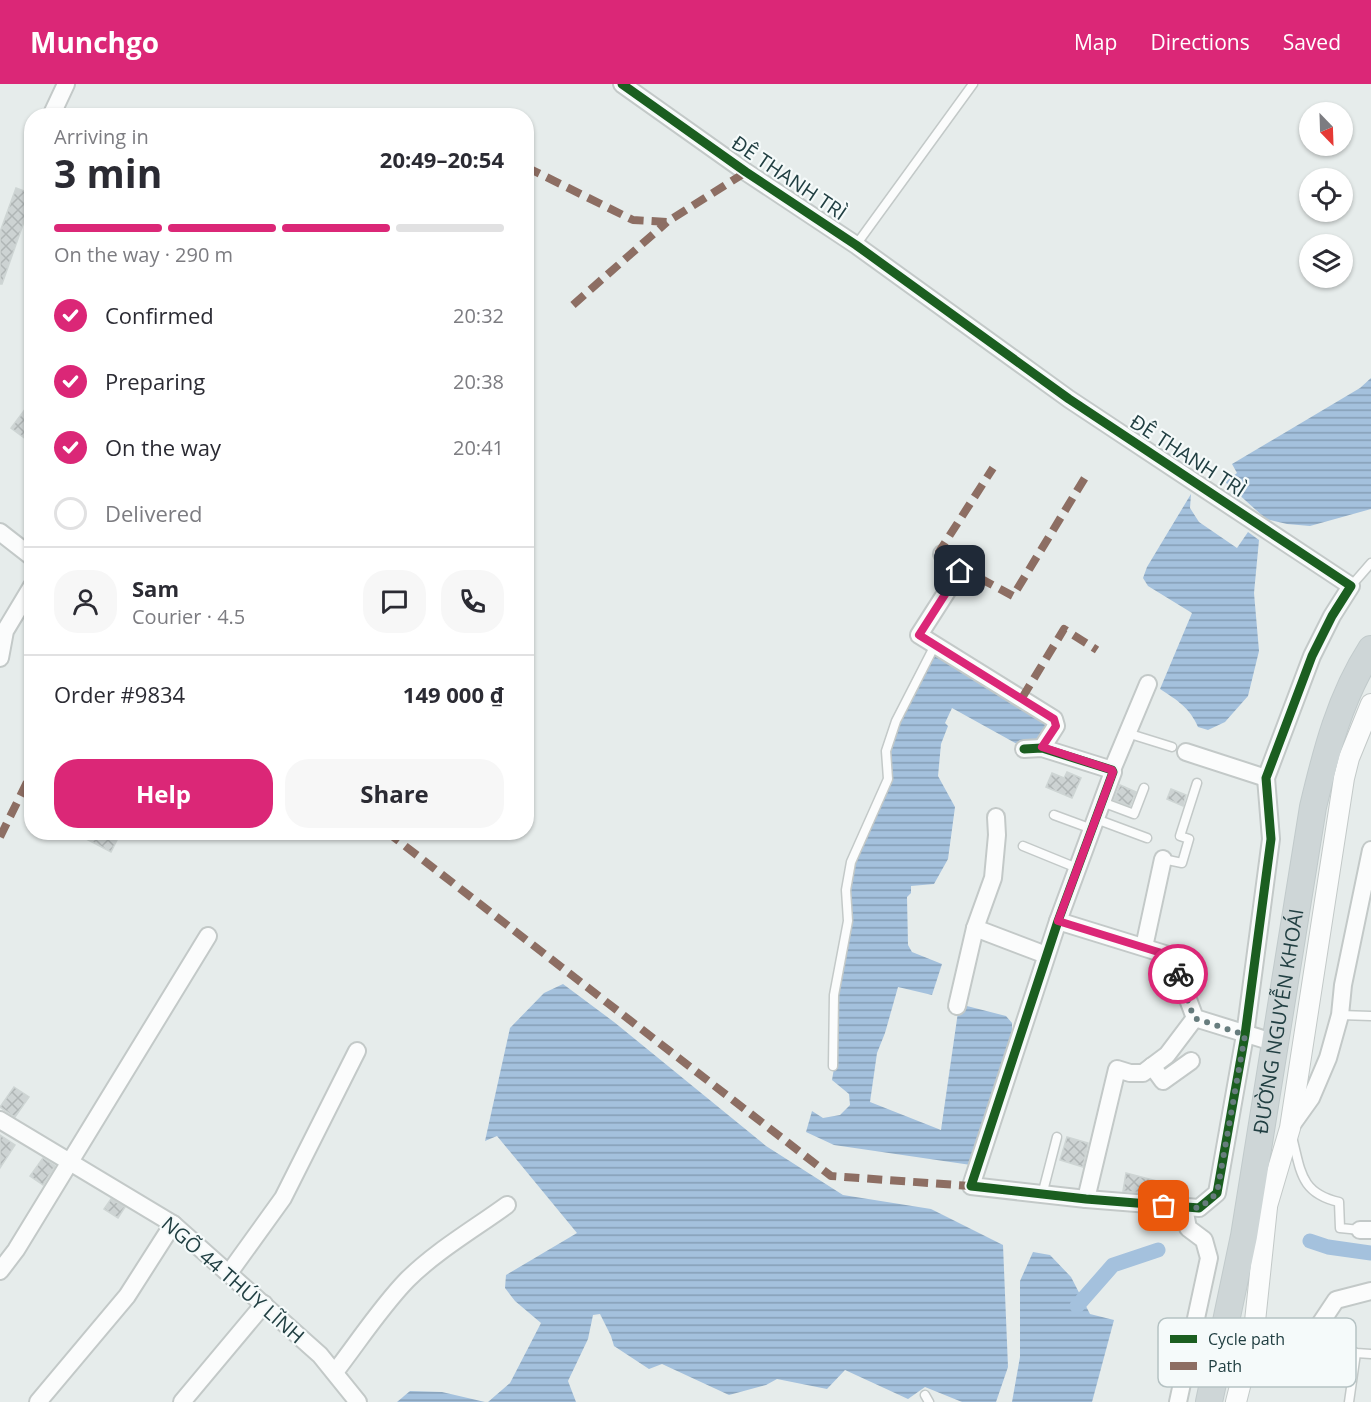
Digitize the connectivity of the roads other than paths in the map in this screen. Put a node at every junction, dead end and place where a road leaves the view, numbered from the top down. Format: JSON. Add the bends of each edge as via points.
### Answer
{"nodes":[{"id":1,"x":66,"y":84,"type":"edge"},
{"id":2,"x":622,"y":84,"type":"edge"},
{"id":3,"x":973,"y":84,"type":"edge"},
{"id":4,"x":55,"y":108,"type":"edge"},
{"id":5,"x":856,"y":245,"type":"junction"},
{"id":6,"x":0,"y":532,"type":"edge"},
{"id":7,"x":24,"y":551,"type":"edge"},
{"id":8,"x":942,"y":554,"type":"dead end"},
{"id":9,"x":1371,"y":563,"type":"edge"},
{"id":10,"x":1351,"y":586,"type":"junction"},
{"id":11,"x":24,"y":599,"type":"edge"},
{"id":12,"x":935,"y":645,"type":"junction"},
{"id":13,"x":1371,"y":649,"type":"edge"},
{"id":14,"x":0,"y":658,"type":"edge"},
{"id":15,"x":1148,"y":684,"type":"dead end"},
{"id":16,"x":1371,"y":705,"type":"edge"},
{"id":17,"x":1127,"y":733,"type":"junction"},
{"id":18,"x":1042,"y":747,"type":"junction"},
{"id":19,"x":1024,"y":749,"type":"dead end"},
{"id":20,"x":1179,"y":749,"type":"joint"},
{"id":21,"x":1112,"y":770,"type":"junction"},
{"id":22,"x":1266,"y":778,"type":"junction"},
{"id":23,"x":1197,"y":783,"type":"dead end"},
{"id":24,"x":1144,"y":788,"type":"dead end"},
{"id":25,"x":1102,"y":802,"type":"junction"},
{"id":26,"x":1054,"y":816,"type":"dead end"},
{"id":27,"x":996,"y":817,"type":"dead end"},
{"id":28,"x":1094,"y":824,"type":"junction"},
{"id":29,"x":1148,"y":838,"type":"dead end"},
{"id":30,"x":1023,"y":846,"type":"dead end"},
{"id":31,"x":1371,"y":850,"type":"edge"},
{"id":32,"x":1163,"y":859,"type":"joint"},
{"id":33,"x":1077,"y":868,"type":"junction"},
{"id":34,"x":1058,"y":921,"type":"junction"},
{"id":35,"x":975,"y":928,"type":"junction"},
{"id":36,"x":208,"y":936,"type":"dead end"},
{"id":37,"x":1144,"y":947,"type":"junction"},
{"id":38,"x":1046,"y":955,"type":"junction"},
{"id":39,"x":957,"y":1006,"type":"dead end"},
{"id":40,"x":1340,"y":1015,"type":"junction"},
{"id":41,"x":1371,"y":1016,"type":"edge"},
{"id":42,"x":1194,"y":1018,"type":"junction"},
{"id":43,"x":1245,"y":1035,"type":"junction"},
{"id":44,"x":1276,"y":1043,"type":"junction"},
{"id":45,"x":357,"y":1051,"type":"dead end"},
{"id":46,"x":1191,"y":1061,"type":"dead end"},
{"id":47,"x":832,"y":1066,"type":"dead end"},
{"id":48,"x":1152,"y":1066,"type":"junction"},
{"id":49,"x":0,"y":1120,"type":"edge"},
{"id":50,"x":1290,"y":1128,"type":"junction"},
{"id":51,"x":1057,"y":1137,"type":"dead end"},
{"id":52,"x":70,"y":1162,"type":"junction"},
{"id":53,"x":1042,"y":1194,"type":"junction"},
{"id":54,"x":1086,"y":1199,"type":"junction"},
{"id":55,"x":507,"y":1205,"type":"dead end"},
{"id":56,"x":1267,"y":1206,"type":"junction"},
{"id":57,"x":1184,"y":1208,"type":"junction"},
{"id":58,"x":173,"y":1224,"type":"junction"},
{"id":59,"x":1365,"y":1230,"type":"edge"},
{"id":60,"x":1244,"y":1236,"type":"junction"},
{"id":61,"x":0,"y":1271,"type":"edge"},
{"id":62,"x":229,"y":1273,"type":"junction"},
{"id":63,"x":1371,"y":1291,"type":"edge"},
{"id":64,"x":264,"y":1304,"type":"junction"},
{"id":65,"x":1196,"y":1318,"type":"edge"},
{"id":66,"x":1227,"y":1318,"type":"edge"},
{"id":67,"x":1255,"y":1318,"type":"edge"},
{"id":68,"x":1324,"y":1318,"type":"edge"},
{"id":69,"x":1356,"y":1353,"type":"edge"},
{"id":70,"x":1371,"y":1354,"type":"edge"},
{"id":71,"x":335,"y":1372,"type":"junction"},
{"id":72,"x":1181,"y":1387,"type":"edge"},
{"id":73,"x":1212,"y":1387,"type":"edge"},
{"id":74,"x":1240,"y":1387,"type":"edge"},
{"id":75,"x":1351,"y":1387,"type":"edge"},
{"id":76,"x":38,"y":1402,"type":"edge"},
{"id":77,"x":182,"y":1402,"type":"edge"},
{"id":78,"x":358,"y":1402,"type":"edge"},
{"id":79,"x":1178,"y":1402,"type":"edge"},
{"id":80,"x":1209,"y":1402,"type":"edge"},
{"id":81,"x":1236,"y":1402,"type":"edge"},
{"id":82,"x":1349,"y":1402,"type":"edge"}],
"edges":[{"from":1,"to":4,"type":"street"},
{"from":2,"to":5,"type":"street","name":"ĐÊ THANH TRÌ"},
{"from":3,"to":5,"type":"lane"},
{"from":5,"to":10,"type":"street","name":"ĐÊ THANH TRÌ","via":[[1069,399]]},
{"from":6,"to":7,"type":"street"},
{"from":8,"to":12,"type":"street","via":[[958,563],[960,571],[919,635]]},
{"from":9,"to":10,"type":"lane"},
{"from":10,"to":22,"type":"street","via":[[1312,656]]},
{"from":11,"to":14,"type":"street","via":[[5,631]]},
{"from":12,"to":18,"type":"street","via":[[1054,719],[1056,726]]},
{"from":12,"to":47,"type":"lane","via":[[896,721],[886,751],[888,779],[851,862],[846,890],[848,921],[834,995]]},
{"from":13,"to":44,"type":"main road","name":"ĐƯỜNG NGUYỄN KHOÁI","via":[[1343,702],[1326,752],[1313,807]]},
{"from":15,"to":17,"type":"street"},
{"from":16,"to":50,"type":"street","via":[[1344,778]]},
{"from":17,"to":20,"type":"lane"},
{"from":17,"to":21,"type":"street"},
{"from":18,"to":19,"type":"street"},
{"from":18,"to":21,"type":"street"},
{"from":20,"to":22,"type":"street"},
{"from":21,"to":25,"type":"street"},
{"from":22,"to":43,"type":"street","via":[[1271,839]]},
{"from":23,"to":32,"type":"lane","via":[[1180,836],[1189,839],[1182,863]]},
{"from":24,"to":25,"type":"lane","via":[[1134,814]]},
{"from":25,"to":28,"type":"street"},
{"from":26,"to":28,"type":"lane"},
{"from":27,"to":35,"type":"street","via":[[993,878]]},
{"from":28,"to":29,"type":"lane"},
{"from":28,"to":33,"type":"street"},
{"from":30,"to":33,"type":"lane"},
{"from":31,"to":40,"type":"street"},
{"from":32,"to":37,"type":"street"},
{"from":33,"to":34,"type":"street"},
{"from":34,"to":37,"type":"street"},
{"from":34,"to":38,"type":"street"},
{"from":35,"to":38,"type":"street"},
{"from":35,"to":39,"type":"street"},
{"from":36,"to":52,"type":"street"},
{"from":37,"to":42,"type":"street","via":[[1168,955],[1174,962]]},
{"from":38,"to":53,"type":"street","via":[[970,1186]]},
{"from":40,"to":41,"type":"lane"},
{"from":40,"to":50,"type":"street","via":[[1311,1098]]},
{"from":42,"to":43,"type":"street"},
{"from":42,"to":48,"type":"street","via":[[1167,1055]]},
{"from":43,"to":44,"type":"street"},
{"from":43,"to":57,"type":"street","via":[[1217,1193],[1200,1208]]},
{"from":44,"to":60,"type":"main road","name":"ĐƯỜNG NGUYỄN KHOÁI"},
{"from":45,"to":62,"type":"street","via":[[283,1198]]},
{"from":46,"to":48,"type":"street","via":[[1163,1081]]},
{"from":48,"to":54,"type":"street","via":[[1143,1073],[1117,1069]]},
{"from":49,"to":52,"type":"street","name":"NGÕ 44 THÚY LĨNH"},
{"from":50,"to":56,"type":"street"},
{"from":50,"to":59,"type":"lane","via":[[1301,1172],[1310,1190],[1339,1202],[1340,1228]]},
{"from":51,"to":53,"type":"lane"},
{"from":52,"to":58,"type":"street","name":"NGÕ 44 THÚY LĨNH"},
{"from":52,"to":61,"type":"street"},
{"from":53,"to":54,"type":"street"},
{"from":54,"to":57,"type":"street"},
{"from":55,"to":71,"type":"street","via":[[408,1280]]},
{"from":56,"to":60,"type":"street"},
{"from":56,"to":67,"type":"street"},
{"from":57,"to":65,"type":"street","via":[[1188,1227],[1204,1240],[1209,1258]]},
{"from":58,"to":62,"type":"street","name":"NGÕ 44 THÚY LĨNH"},
{"from":58,"to":76,"type":"street","via":[[127,1296]]},
{"from":60,"to":66,"type":"main road","name":"ĐƯỜNG NGUYỄN KHOÁI"},
{"from":62,"to":64,"type":"street","name":"NGÕ 44 THÚY LĨNH"},
{"from":63,"to":68,"type":"street","via":[[1336,1300]]},
{"from":64,"to":71,"type":"street","name":"NGÕ 44 THÚY LĨNH"},
{"from":64,"to":77,"type":"street"},
{"from":69,"to":70,"type":"lane"},
{"from":71,"to":78,"type":"street","name":"NGÕ 44 THÚY LĨNH"},
{"from":72,"to":79,"type":"street"},
{"from":73,"to":80,"type":"main road","name":"ĐƯỜNG NGUYỄN KHOÁI"},
{"from":74,"to":81,"type":"street"},
{"from":75,"to":82,"type":"lane"}]}
